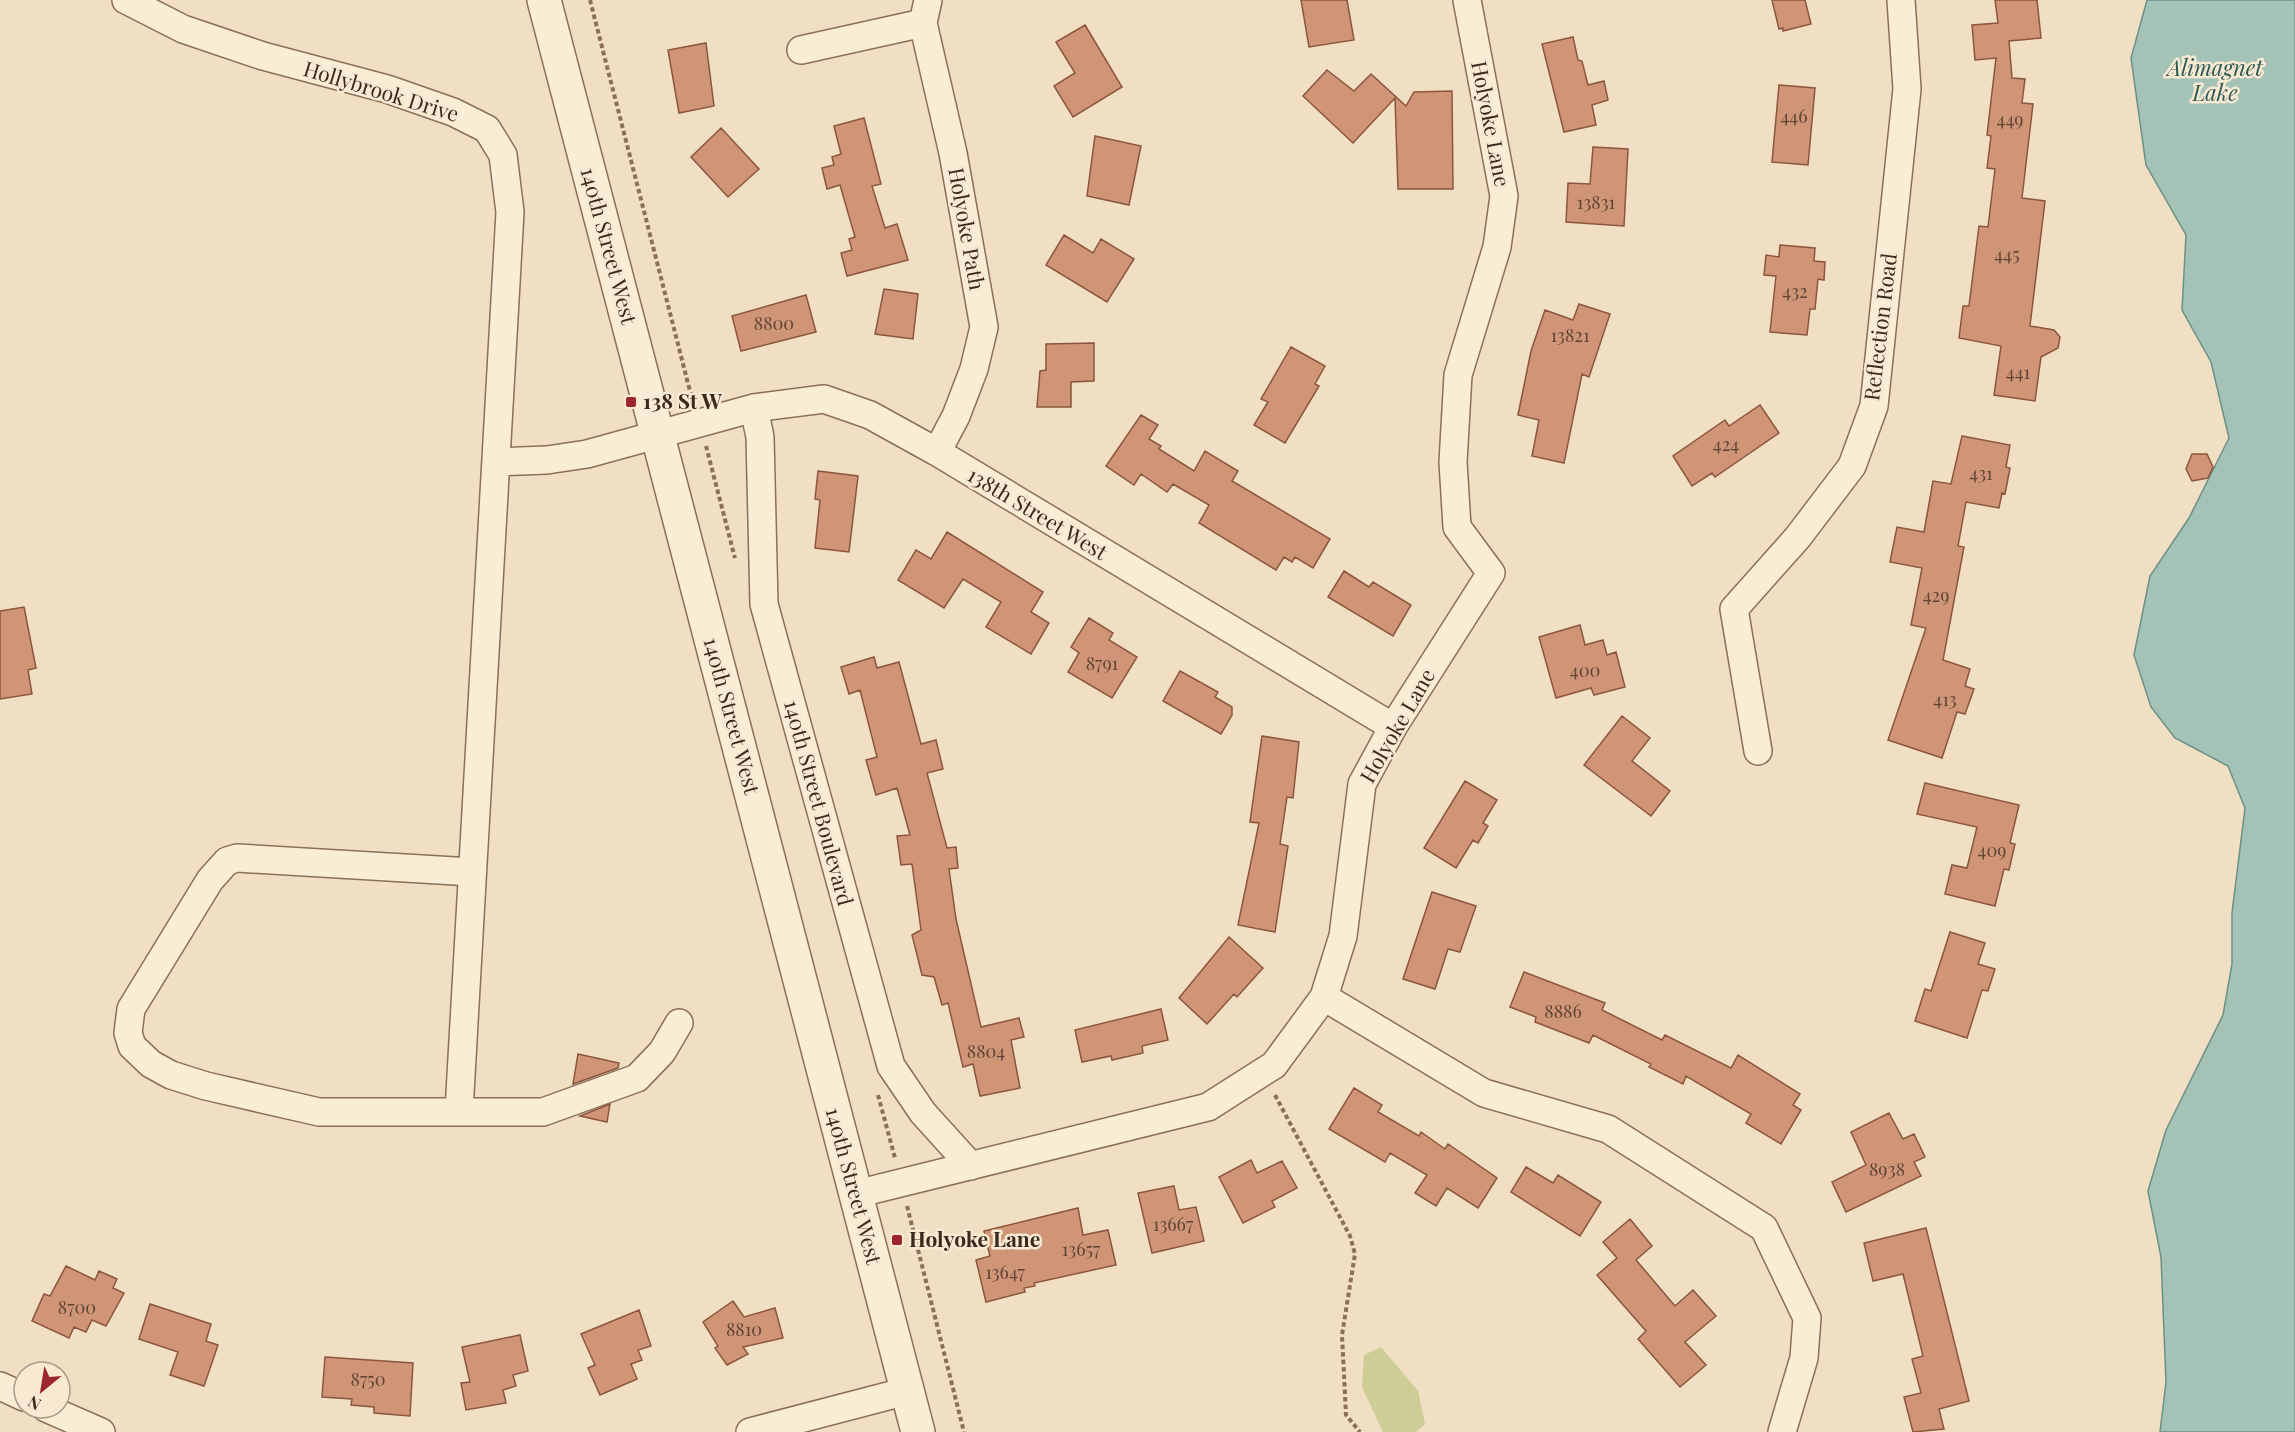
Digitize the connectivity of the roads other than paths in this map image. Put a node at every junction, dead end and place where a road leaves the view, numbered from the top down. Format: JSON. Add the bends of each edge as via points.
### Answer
{"nodes":[{"id":1,"x":126,"y":0,"type":"edge"},
{"id":2,"x":544,"y":0,"type":"edge"},
{"id":3,"x":1467,"y":0,"type":"edge"},
{"id":4,"x":1900,"y":0,"type":"edge"},
{"id":5,"x":925,"y":12,"type":"edge"},
{"id":6,"x":801,"y":50,"type":"dead end"},
{"id":7,"x":754,"y":408,"type":"junction"},
{"id":8,"x":657,"y":434,"type":"junction"},
{"id":9,"x":937,"y":452,"type":"junction"},
{"id":10,"x":496,"y":462,"type":"junction"},
{"id":11,"x":1393,"y":727,"type":"junction"},
{"id":12,"x":1758,"y":751,"type":"dead end"},
{"id":13,"x":472,"y":872,"type":"junction"},
{"id":14,"x":1324,"y":997,"type":"junction"},
{"id":15,"x":679,"y":1023,"type":"dead end"},
{"id":16,"x":459,"y":1111,"type":"junction"},
{"id":17,"x":971,"y":1166,"type":"junction"},
{"id":18,"x":856,"y":1194,"type":"junction"},
{"id":19,"x":907,"y":1391,"type":"junction"},
{"id":20,"x":72,"y":1419,"type":"edge"},
{"id":21,"x":101,"y":1432,"type":"edge"},
{"id":22,"x":750,"y":1432,"type":"edge"},
{"id":23,"x":918,"y":1432,"type":"edge"},
{"id":24,"x":1782,"y":1432,"type":"edge"}],
"edges":[{"from":1,"to":10,"type":"street","name":"Hollybrook Drive","via":[[183,29],[263,56],[387,89],[453,112],[487,129],[503,155],[510,212]]},
{"from":2,"to":8,"type":"street","name":"140th Street West"},
{"from":3,"to":11,"type":"street","name":"Holyoke Lane","via":[[1504,196],[1497,247],[1458,375],[1453,462],[1457,527],[1491,573]]},
{"from":4,"to":12,"type":"street","name":"Reflection Road","via":[[1907,89],[1874,406],[1852,466],[1734,609]]},
{"from":5,"to":6,"type":"street"},
{"from":5,"to":9,"type":"street","name":"Holyoke Path","via":[[984,327],[956,417]]},
{"from":7,"to":8,"type":"street","name":"138th Street West"},
{"from":7,"to":9,"type":"street","name":"138th Street West","via":[[824,399],[870,415]]},
{"from":7,"to":17,"type":"street","name":"140th Street Boulevard","via":[[760,437],[764,604],[891,1066],[923,1113]]},
{"from":8,"to":10,"type":"street","name":"138th Street West","via":[[587,454]]},
{"from":8,"to":18,"type":"street","name":"140th Street West"},
{"from":9,"to":11,"type":"street","name":"138th Street West"},
{"from":10,"to":13,"type":"street","name":"Hollybrook Drive"},
{"from":11,"to":14,"type":"street","name":"Holyoke Lane","via":[[1362,784],[1343,936]]},
{"from":13,"to":16,"type":"street","name":"Hollybrook Drive"},
{"from":13,"to":16,"type":"street","via":[[237,858],[227,861],[210,880],[131,1009],[128,1021],[132,1046],[151,1064],[206,1086],[319,1112]]},
{"from":14,"to":17,"type":"street","name":"Holyoke Lane","via":[[1274,1065],[1208,1107]]},
{"from":14,"to":24,"type":"street","via":[[1484,1093],[1608,1129],[1764,1228],[1807,1318],[1804,1358]]},
{"from":15,"to":16,"type":"street","via":[[662,1052],[637,1078],[543,1112]]},
{"from":17,"to":18,"type":"street","name":"Holyoke Lane"},
{"from":18,"to":19,"type":"street","name":"140th Street West"},
{"from":19,"to":22,"type":"street"},
{"from":19,"to":23,"type":"street","name":"140th Street West"},
{"from":20,"to":21,"type":"street"}]}
